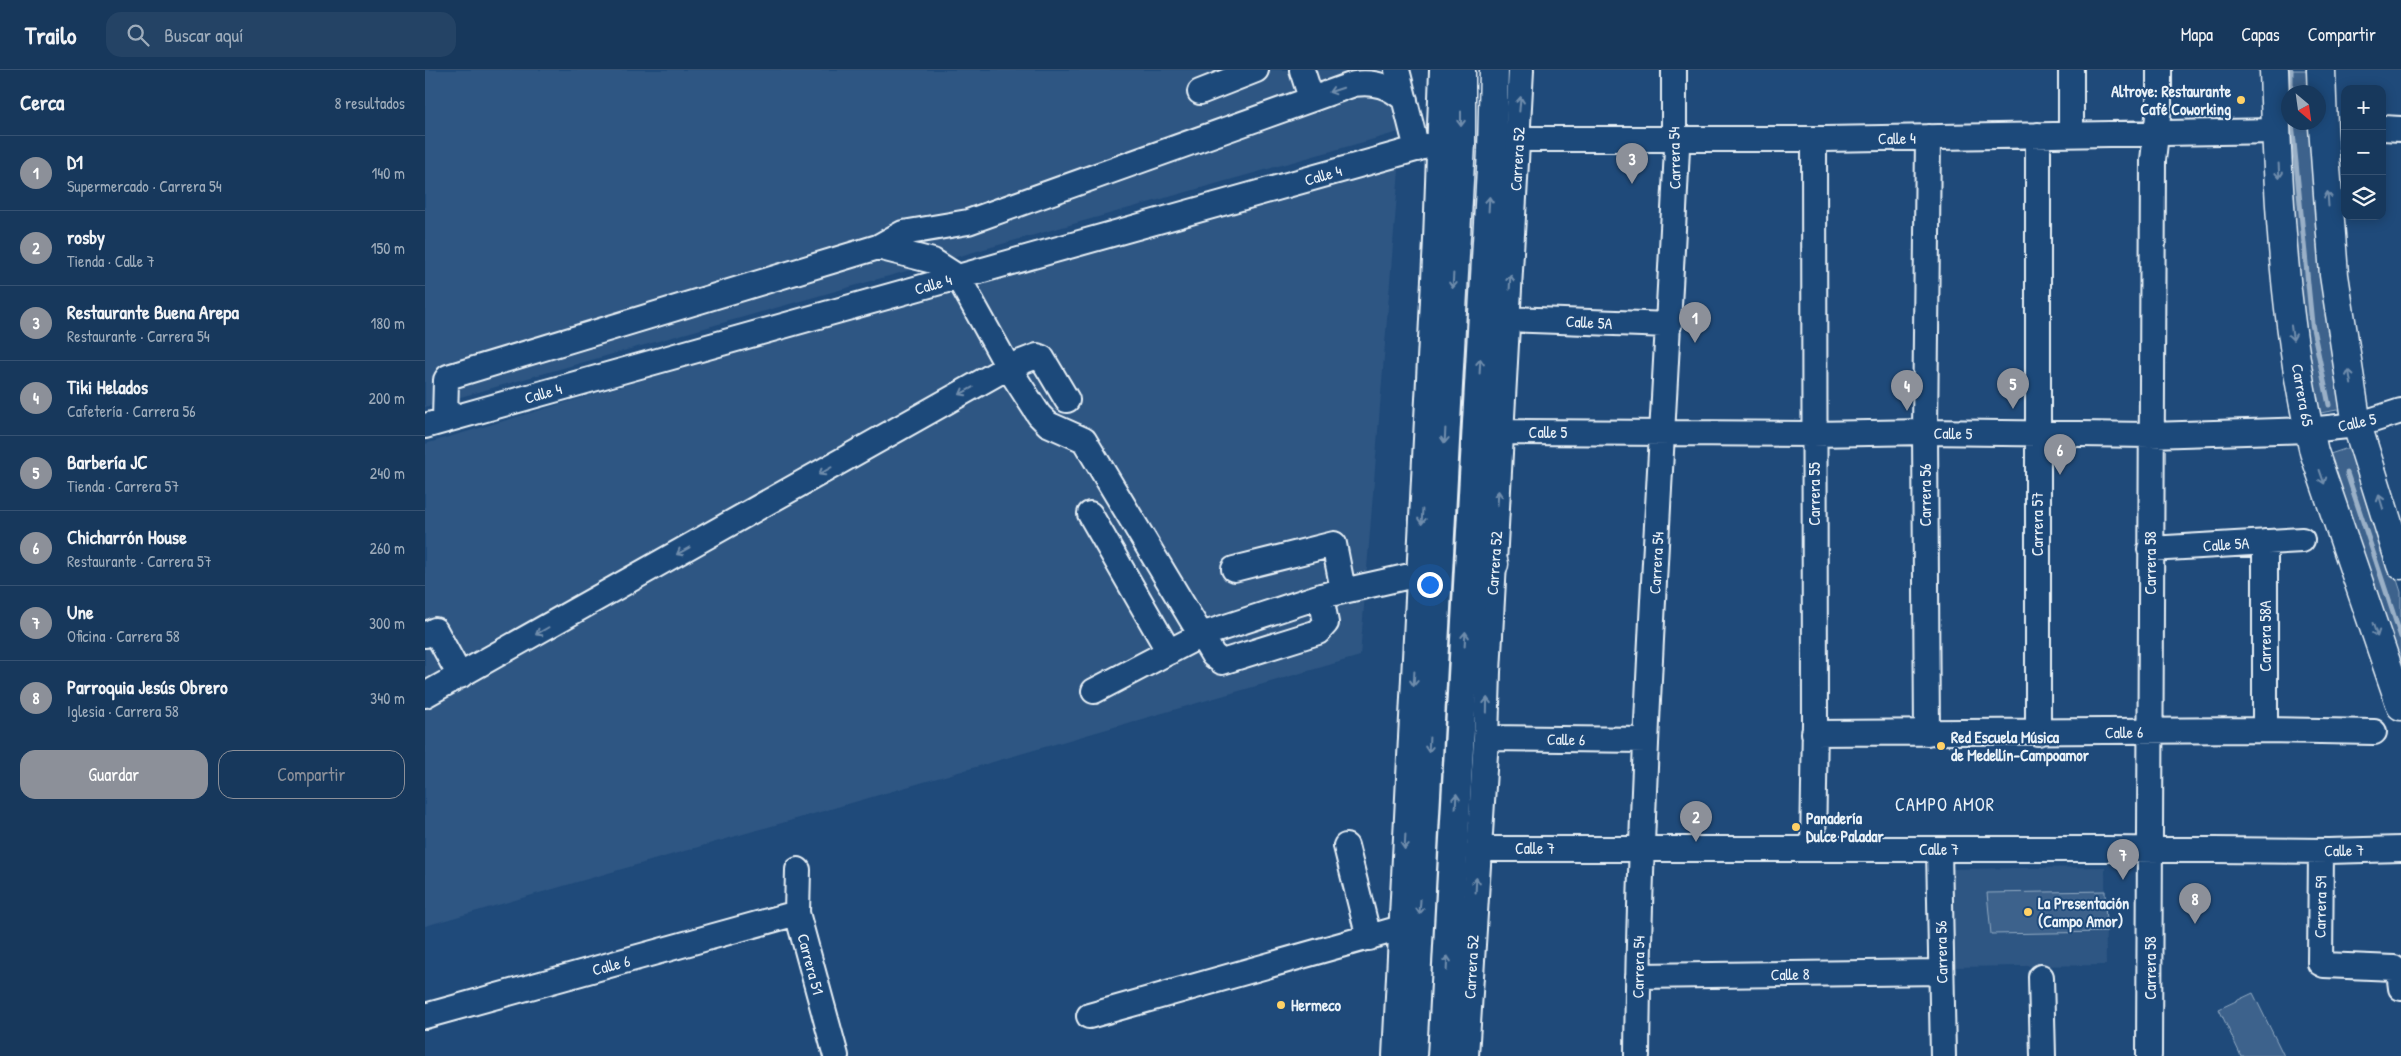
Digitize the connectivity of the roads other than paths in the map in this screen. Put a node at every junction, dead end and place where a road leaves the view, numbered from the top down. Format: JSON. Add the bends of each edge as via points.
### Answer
{"nodes":[{"id":1,"x":1256,"y":70,"type":"edge"},
{"id":2,"x":1302,"y":70,"type":"edge"},
{"id":3,"x":1397,"y":70,"type":"edge"},
{"id":4,"x":1442,"y":70,"type":"edge"},
{"id":5,"x":1461,"y":70,"type":"edge"},
{"id":6,"x":1494,"y":70,"type":"edge"},
{"id":7,"x":1521,"y":70,"type":"edge"},
{"id":8,"x":1674,"y":70,"type":"edge"},
{"id":9,"x":2071,"y":70,"type":"edge"},
{"id":10,"x":2159,"y":70,"type":"edge"},
{"id":11,"x":2275,"y":70,"type":"edge"},
{"id":12,"x":2321,"y":70,"type":"edge"},
{"id":13,"x":1369,"y":76,"type":"edge"},
{"id":14,"x":1200,"y":92,"type":"dead end"},
{"id":15,"x":1311,"y":98,"type":"junction"},
{"id":16,"x":1405,"y":100,"type":"junction"},
{"id":17,"x":2386,"y":128,"type":"edge"},
{"id":18,"x":2401,"y":129,"type":"edge"},
{"id":19,"x":2276,"y":131,"type":"junction"},
{"id":20,"x":2071,"y":133,"type":"junction"},
{"id":21,"x":2155,"y":134,"type":"junction"},
{"id":22,"x":2038,"y":135,"type":"junction"},
{"id":23,"x":1928,"y":137,"type":"junction"},
{"id":24,"x":1675,"y":138,"type":"junction"},
{"id":25,"x":1517,"y":139,"type":"junction"},
{"id":26,"x":1814,"y":139,"type":"junction"},
{"id":27,"x":1441,"y":142,"type":"junction"},
{"id":28,"x":1417,"y":149,"type":"junction"},
{"id":29,"x":878,"y":247,"type":"junction"},
{"id":30,"x":958,"y":277,"type":"junction"},
{"id":31,"x":1508,"y":318,"type":"junction"},
{"id":32,"x":1669,"y":325,"type":"junction"},
{"id":33,"x":1008,"y":367,"type":"junction"},
{"id":34,"x":1067,"y":400,"type":"dead end"},
{"id":35,"x":2401,"y":411,"type":"edge"},
{"id":36,"x":435,"y":423,"type":"edge"},
{"id":37,"x":2357,"y":425,"type":"junction"},
{"id":38,"x":2309,"y":430,"type":"junction"},
{"id":39,"x":1503,"y":432,"type":"junction"},
{"id":40,"x":1925,"y":432,"type":"junction"},
{"id":41,"x":1663,"y":433,"type":"junction"},
{"id":42,"x":1813,"y":434,"type":"junction"},
{"id":43,"x":2037,"y":434,"type":"junction"},
{"id":44,"x":2150,"y":435,"type":"junction"},
{"id":45,"x":1091,"y":514,"type":"dead end"},
{"id":46,"x":2302,"y":540,"type":"dead end"},
{"id":47,"x":2265,"y":542,"type":"junction"},
{"id":48,"x":2150,"y":549,"type":"junction"},
{"id":49,"x":1494,"y":564,"type":"junction"},
{"id":50,"x":2401,"y":565,"type":"edge"},
{"id":51,"x":1234,"y":569,"type":"dead end"},
{"id":52,"x":1419,"y":574,"type":"junction"},
{"id":53,"x":1332,"y":593,"type":"junction"},
{"id":54,"x":1467,"y":610,"type":"junction"},
{"id":55,"x":425,"y":635,"type":"edge"},
{"id":56,"x":1201,"y":635,"type":"junction"},
{"id":57,"x":1169,"y":652,"type":"junction"},
{"id":58,"x":460,"y":676,"type":"junction"},
{"id":59,"x":1095,"y":691,"type":"dead end"},
{"id":60,"x":425,"y":695,"type":"edge"},
{"id":61,"x":2401,"y":706,"type":"edge"},
{"id":62,"x":2265,"y":730,"type":"junction"},
{"id":63,"x":2149,"y":732,"type":"junction"},
{"id":64,"x":2374,"y":732,"type":"dead end"},
{"id":65,"x":1814,"y":733,"type":"junction"},
{"id":66,"x":1927,"y":733,"type":"junction"},
{"id":67,"x":2038,"y":733,"type":"junction"},
{"id":68,"x":1486,"y":738,"type":"junction"},
{"id":69,"x":1646,"y":740,"type":"junction"},
{"id":70,"x":1417,"y":805,"type":"junction"},
{"id":71,"x":1346,"y":846,"type":"dead end"},
{"id":72,"x":1478,"y":849,"type":"junction"},
{"id":73,"x":1641,"y":849,"type":"junction"},
{"id":74,"x":1813,"y":849,"type":"junction"},
{"id":75,"x":1939,"y":849,"type":"junction"},
{"id":76,"x":2149,"y":849,"type":"junction"},
{"id":77,"x":2401,"y":849,"type":"edge"},
{"id":78,"x":2321,"y":851,"type":"junction"},
{"id":79,"x":798,"y":870,"type":"dead end"},
{"id":80,"x":797,"y":914,"type":"junction"},
{"id":81,"x":1401,"y":928,"type":"junction"},
{"id":82,"x":1369,"y":938,"type":"junction"},
{"id":83,"x":1941,"y":972,"type":"junction"},
{"id":84,"x":1638,"y":976,"type":"junction"},
{"id":85,"x":2041,"y":977,"type":"dead end"},
{"id":86,"x":2397,"y":978,"type":"edge"},
{"id":87,"x":1414,"y":1004,"type":"junction"},
{"id":88,"x":1444,"y":1012,"type":"junction"},
{"id":89,"x":425,"y":1016,"type":"edge"},
{"id":90,"x":1089,"y":1016,"type":"dead end"},
{"id":91,"x":836,"y":1056,"type":"edge"},
{"id":92,"x":1395,"y":1056,"type":"edge"},
{"id":93,"x":1404,"y":1056,"type":"edge"},
{"id":94,"x":1412,"y":1056,"type":"edge"},
{"id":95,"x":1442,"y":1056,"type":"edge"},
{"id":96,"x":1456,"y":1056,"type":"edge"},
{"id":97,"x":1466,"y":1056,"type":"edge"},
{"id":98,"x":1637,"y":1056,"type":"edge"},
{"id":99,"x":1943,"y":1056,"type":"edge"},
{"id":100,"x":2043,"y":1056,"type":"edge"},
{"id":101,"x":2149,"y":1056,"type":"edge"}],
"edges":[{"from":1,"to":14,"type":"street"},
{"from":2,"to":15,"type":"street"},
{"from":3,"to":16,"type":"street"},
{"from":4,"to":27,"type":"street"},
{"from":5,"to":70,"type":"main road","one_way":true,"via":[[1461,143]]},
{"from":54,"to":6,"type":"main road","name":"Carrera 52","one_way":true,"via":[[1492,161]]},
{"from":25,"to":7,"type":"street","name":"Carrera 52","one_way":true},
{"from":8,"to":24,"type":"street","name":"Carrera 54"},
{"from":9,"to":20,"type":"street"},
{"from":10,"to":21,"type":"street","name":"Carrera 58"},
{"from":11,"to":19,"type":"main road","name":"Carrera 65"},
{"from":37,"to":12,"type":"main road","one_way":true,"via":[[2334,275]]},
{"from":13,"to":15,"type":"street","one_way":true},
{"from":13,"to":16,"type":"street"},
{"from":15,"to":29,"type":"street","via":[[968,222],[903,233]]},
{"from":16,"to":28,"type":"street"},
{"from":17,"to":18,"type":"street"},
{"from":19,"to":21,"type":"street","name":"Calle 4"},
{"from":19,"to":38,"type":"main road","name":"Carrera 65","one_way":true,"via":[[2287,294]]},
{"from":20,"to":21,"type":"street","name":"Calle 4"},
{"from":20,"to":22,"type":"street","name":"Calle 4"},
{"from":21,"to":44,"type":"street","name":"Carrera 58"},
{"from":22,"to":23,"type":"street","name":"Calle 4"},
{"from":22,"to":43,"type":"street","name":"Carrera 57"},
{"from":23,"to":26,"type":"street","name":"Calle 4"},
{"from":23,"to":40,"type":"street","name":"Carrera 56"},
{"from":24,"to":25,"type":"street","name":"Calle 4"},
{"from":24,"to":26,"type":"street","name":"Calle 4"},
{"from":24,"to":32,"type":"street","name":"Carrera 54"},
{"from":31,"to":25,"type":"street","name":"Carrera 52","one_way":true},
{"from":26,"to":42,"type":"street","name":"Carrera 55"},
{"from":27,"to":28,"type":"street","name":"Calle 4"},
{"from":27,"to":52,"type":"street","one_way":true},
{"from":28,"to":30,"type":"street","name":"Calle 4"},
{"from":29,"to":30,"type":"street","via":[[933,261]]},
{"from":29,"to":36,"type":"street","via":[[448,377]]},
{"from":30,"to":33,"type":"street"},
{"from":30,"to":36,"type":"street","name":"Calle 4"},
{"from":31,"to":32,"type":"street","name":"Calle 5A"},
{"from":31,"to":39,"type":"street","name":"Carrera 52"},
{"from":32,"to":41,"type":"street","name":"Carrera 54"},
{"from":33,"to":34,"type":"street","via":[[1037,356],[1042,358]]},
{"from":33,"to":56,"type":"street","via":[[1048,424],[1084,440]]},
{"from":33,"to":58,"type":"street","one_way":true},
{"from":35,"to":37,"type":"street","name":"Calle 5"},
{"from":37,"to":38,"type":"street","name":"Calle 5"},
{"from":50,"to":37,"type":"main road","one_way":true},
{"from":38,"to":44,"type":"street","name":"Calle 5"},
{"from":38,"to":61,"type":"main road","name":"Carrera 65","one_way":true},
{"from":39,"to":41,"type":"street","name":"Calle 5"},
{"from":49,"to":39,"type":"street","name":"Carrera 52","one_way":true},
{"from":40,"to":42,"type":"street","name":"Calle 5"},
{"from":40,"to":43,"type":"street","name":"Calle 5"},
{"from":40,"to":66,"type":"street","name":"Carrera 56"},
{"from":41,"to":42,"type":"street","name":"Calle 5"},
{"from":41,"to":69,"type":"street","name":"Carrera 54"},
{"from":42,"to":65,"type":"street","name":"Carrera 55"},
{"from":43,"to":44,"type":"street","name":"Calle 5"},
{"from":43,"to":67,"type":"street","name":"Carrera 57"},
{"from":44,"to":48,"type":"street","name":"Carrera 58"},
{"from":45,"to":57,"type":"street"},
{"from":46,"to":47,"type":"street","name":"Calle 5A"},
{"from":47,"to":48,"type":"street","name":"Calle 5A"},
{"from":47,"to":62,"type":"street","name":"Carrera 58A"},
{"from":48,"to":63,"type":"street","name":"Carrera 58"},
{"from":49,"to":54,"type":"main road"},
{"from":68,"to":49,"type":"street","name":"Carrera 52","one_way":true},
{"from":51,"to":53,"type":"street","via":[[1334,544]]},
{"from":52,"to":53,"type":"street"},
{"from":52,"to":70,"type":"street","one_way":true},
{"from":53,"to":56,"type":"street"},
{"from":53,"to":56,"type":"street","via":[[1326,623],[1318,632],[1222,662],[1213,655]]},
{"from":88,"to":54,"type":"main road","name":"Carrera 52","one_way":true},
{"from":55,"to":58,"type":"street","via":[[435,630]]},
{"from":56,"to":57,"type":"street"},
{"from":57,"to":59,"type":"street"},
{"from":58,"to":60,"type":"street"},
{"from":62,"to":63,"type":"street","name":"Calle 6"},
{"from":62,"to":64,"type":"street","name":"Calle 6"},
{"from":63,"to":67,"type":"street","name":"Calle 6"},
{"from":63,"to":76,"type":"street","name":"Carrera 58"},
{"from":65,"to":66,"type":"street","name":"Calle 6"},
{"from":65,"to":74,"type":"street","name":"Carrera 55"},
{"from":66,"to":67,"type":"street","name":"Calle 6"},
{"from":68,"to":69,"type":"street","name":"Calle 6"},
{"from":68,"to":72,"type":"street","name":"Carrera 52"},
{"from":69,"to":73,"type":"street","name":"Carrera 54"},
{"from":70,"to":81,"type":"street","one_way":true},
{"from":70,"to":87,"type":"main road","one_way":true},
{"from":71,"to":82,"type":"street"},
{"from":72,"to":73,"type":"street","name":"Calle 7"},
{"from":97,"to":72,"type":"street","name":"Carrera 52","one_way":true},
{"from":73,"to":74,"type":"street","name":"Calle 7"},
{"from":73,"to":84,"type":"street","name":"Carrera 54"},
{"from":74,"to":75,"type":"street","name":"Calle 7"},
{"from":75,"to":76,"type":"street","name":"Calle 7"},
{"from":75,"to":83,"type":"street","name":"Carrera 56"},
{"from":76,"to":78,"type":"street","name":"Calle 7"},
{"from":76,"to":101,"type":"street","name":"Carrera 58"},
{"from":77,"to":78,"type":"street","name":"Calle 7"},
{"from":78,"to":86,"type":"street","name":"Carrera 59","via":[[2320,962]]},
{"from":79,"to":80,"type":"street","name":"Carrera 51"},
{"from":80,"to":89,"type":"street","name":"Calle 6"},
{"from":80,"to":91,"type":"street","name":"Carrera 51"},
{"from":81,"to":82,"type":"street"},
{"from":81,"to":92,"type":"street"},
{"from":82,"to":90,"type":"street"},
{"from":83,"to":84,"type":"street","name":"Calle 8"},
{"from":83,"to":99,"type":"street","name":"Carrera 56"},
{"from":84,"to":98,"type":"street","name":"Carrera 54"},
{"from":85,"to":100,"type":"street"},
{"from":87,"to":93,"type":"main road"},
{"from":87,"to":94,"type":"main road"},
{"from":88,"to":95,"type":"main road","name":"Carrera 52"},
{"from":88,"to":96,"type":"main road"}]}
